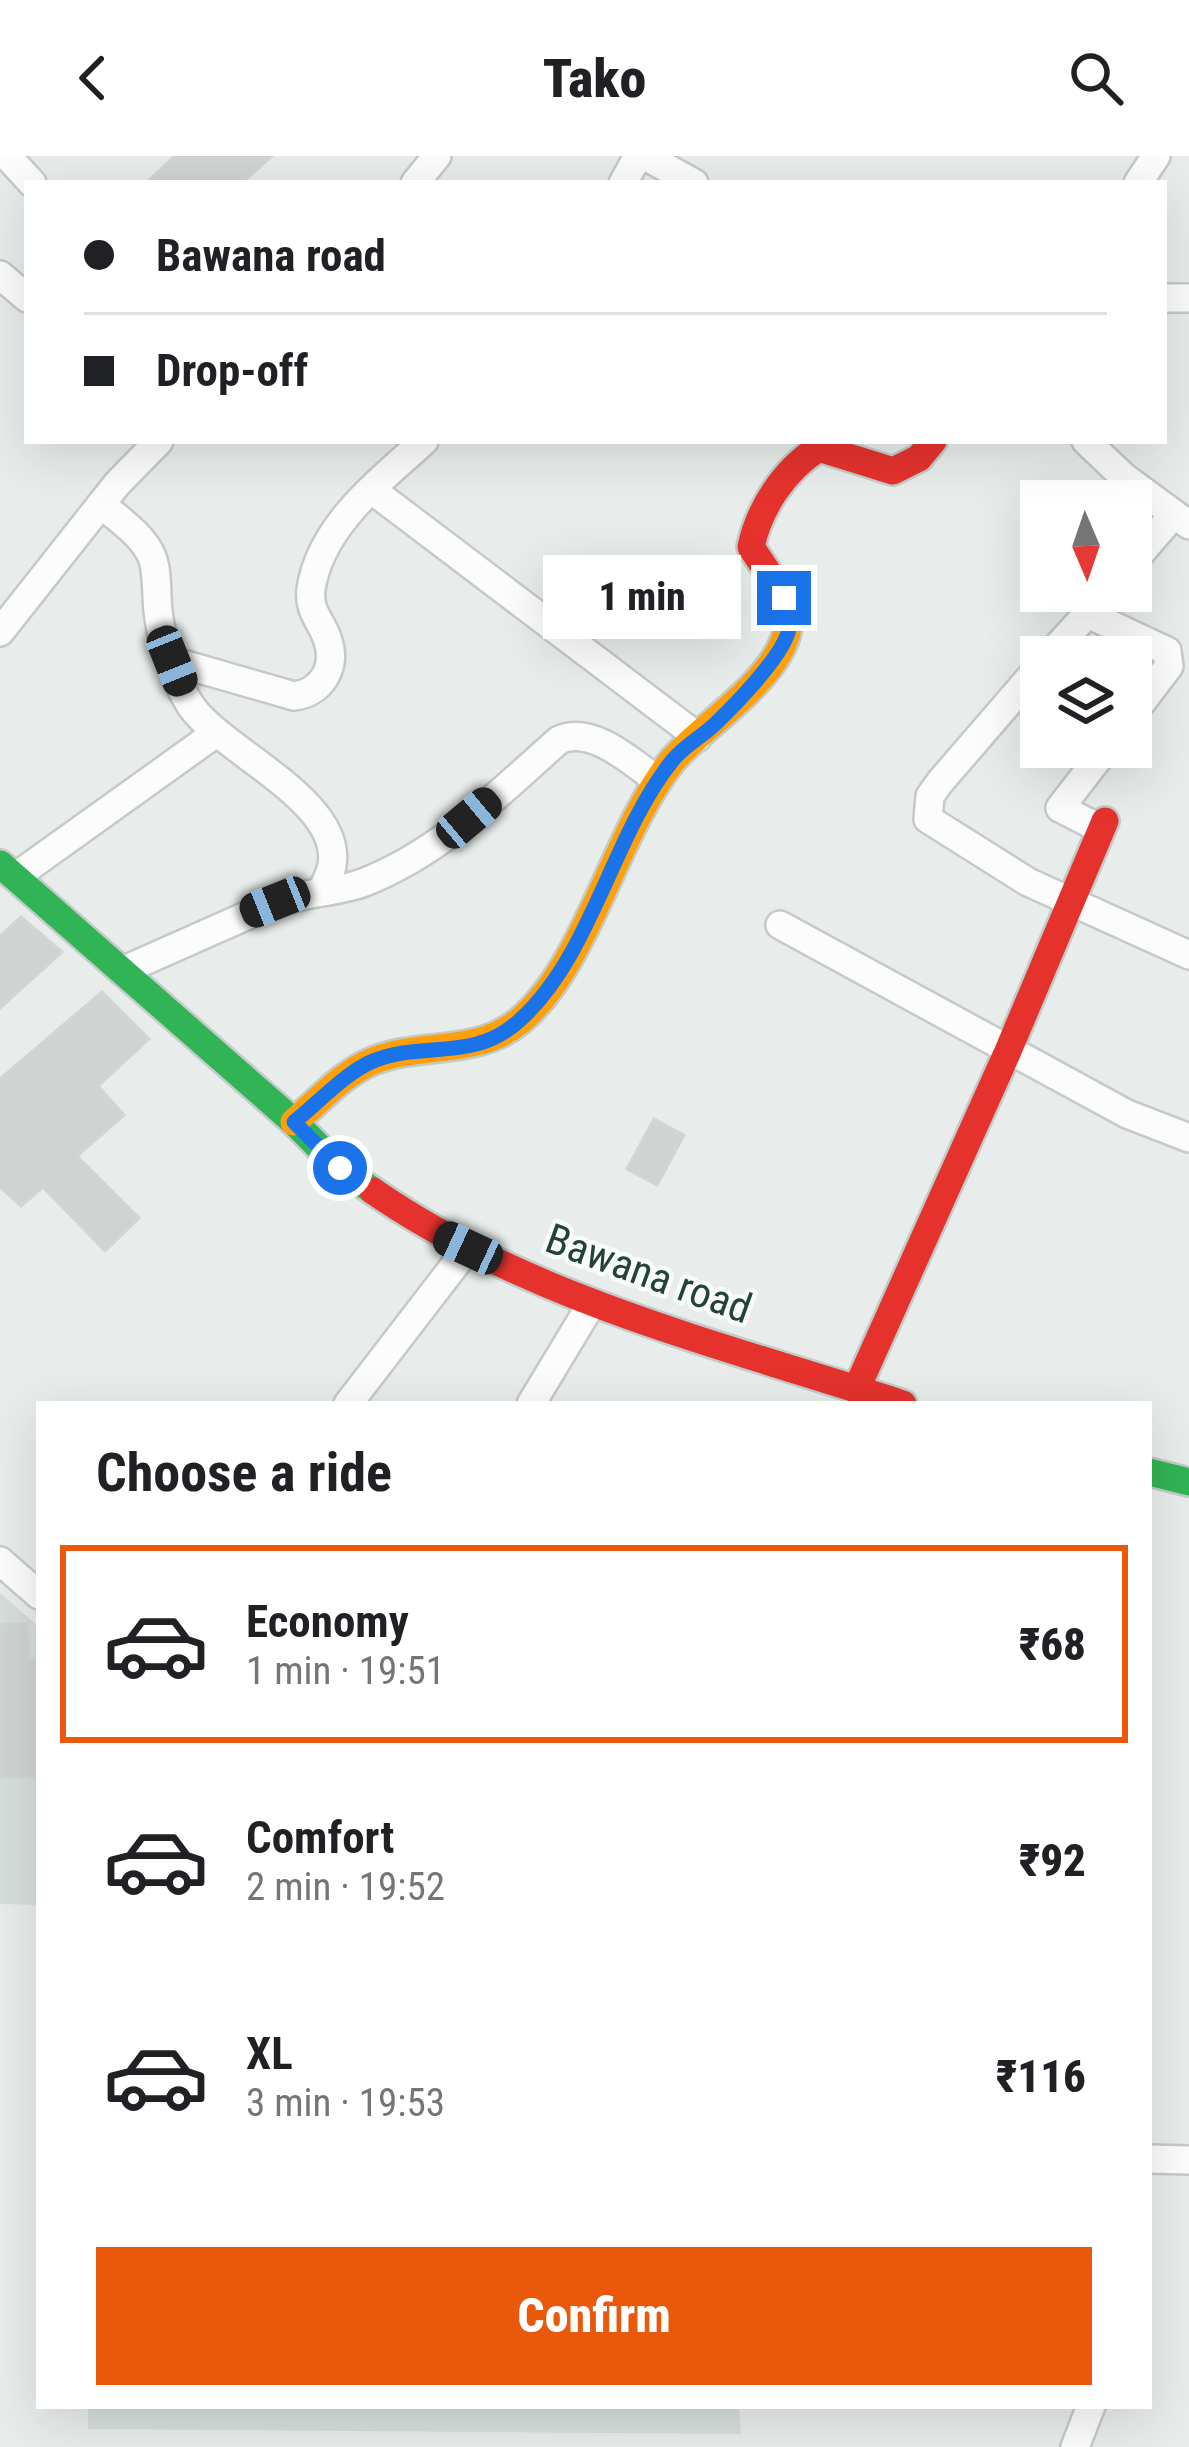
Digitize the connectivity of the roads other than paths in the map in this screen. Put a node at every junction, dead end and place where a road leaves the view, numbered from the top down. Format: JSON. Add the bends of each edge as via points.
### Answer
{"nodes":[{"id":1,"x":7,"y":156,"type":"edge"},
{"id":2,"x":437,"y":156,"type":"edge"},
{"id":3,"x":649,"y":157,"type":"edge"},
{"id":4,"x":29,"y":180,"type":"edge"},
{"id":5,"x":417,"y":180,"type":"edge"},
{"id":6,"x":626,"y":180,"type":"edge"},
{"id":7,"x":689,"y":180,"type":"edge"},
{"id":8,"x":156,"y":444,"type":"edge"},
{"id":9,"x":421,"y":444,"type":"edge"},
{"id":10,"x":931,"y":444,"type":"edge"},
{"id":11,"x":1089,"y":444,"type":"edge"},
{"id":12,"x":372,"y":490,"type":"junction"},
{"id":13,"x":101,"y":504,"type":"junction"},
{"id":14,"x":1182,"y":519,"type":"edge"},
{"id":15,"x":1152,"y":545,"type":"edge"},
{"id":16,"x":1088,"y":614,"type":"joint"},
{"id":17,"x":0,"y":632,"type":"edge"},
{"id":18,"x":1068,"y":636,"type":"edge"},
{"id":19,"x":1135,"y":636,"type":"edge"},
{"id":20,"x":1152,"y":644,"type":"edge"},
{"id":21,"x":172,"y":661,"type":"junction"},
{"id":22,"x":1152,"y":688,"type":"edge"},
{"id":23,"x":1020,"y":689,"type":"edge"},
{"id":24,"x":216,"y":733,"type":"junction"},
{"id":25,"x":698,"y":737,"type":"junction"},
{"id":26,"x":1091,"y":768,"type":"edge"},
{"id":27,"x":658,"y":781,"type":"junction"},
{"id":28,"x":8,"y":870,"type":"edge"},
{"id":29,"x":322,"y":891,"type":"junction"},
{"id":30,"x":1070,"y":902,"type":"junction"},
{"id":31,"x":780,"y":925,"type":"dead end"},
{"id":32,"x":1189,"y":955,"type":"edge"},
{"id":33,"x":122,"y":971,"type":"junction"},
{"id":34,"x":1008,"y":1051,"type":"junction"},
{"id":35,"x":294,"y":1122,"type":"junction"},
{"id":36,"x":1189,"y":1138,"type":"edge"},
{"id":37,"x":468,"y":1248,"type":"junction"},
{"id":38,"x":592,"y":1303,"type":"junction"},
{"id":39,"x":836,"y":1391,"type":"edge"},
{"id":40,"x":350,"y":1401,"type":"edge"},
{"id":41,"x":533,"y":1401,"type":"edge"},
{"id":42,"x":888,"y":1401,"type":"edge"},
{"id":43,"x":1152,"y":1473,"type":"edge"},
{"id":44,"x":1189,"y":1482,"type":"edge"},
{"id":45,"x":0,"y":1561,"type":"edge"},
{"id":46,"x":36,"y":1591,"type":"edge"},
{"id":47,"x":1152,"y":2158,"type":"edge"},
{"id":48,"x":1189,"y":2160,"type":"edge"},
{"id":49,"x":1090,"y":2409,"type":"edge"},
{"id":50,"x":1075,"y":2447,"type":"edge"}],
"edges":[{"from":1,"to":4,"type":"street"},
{"from":2,"to":5,"type":"street"},
{"from":3,"to":6,"type":"street"},
{"from":3,"to":7,"type":"street"},
{"from":8,"to":13,"type":"street"},
{"from":9,"to":12,"type":"street"},
{"from":10,"to":25,"type":"street","via":[[904,472],[819,448],[796,463],[752,537],[784,598],[789,632]]},
{"from":11,"to":14,"type":"street"},
{"from":12,"to":21,"type":"street","via":[[340,521],[311,588],[330,658],[319,688],[294,696]]},
{"from":12,"to":25,"type":"street"},
{"from":13,"to":17,"type":"street"},
{"from":13,"to":21,"type":"street","via":[[152,557]]},
{"from":14,"to":15,"type":"street"},
{"from":16,"to":18,"type":"street"},
{"from":16,"to":19,"type":"street"},
{"from":20,"to":22,"type":"street","via":[[1167,651],[1169,666]]},
{"from":21,"to":24,"type":"street","via":[[190,704]]},
{"from":23,"to":30,"type":"street","via":[[930,796],[928,819]]},
{"from":24,"to":28,"type":"street"},
{"from":24,"to":29,"type":"street","via":[[307,805],[330,842],[333,865]]},
{"from":25,"to":27,"type":"street"},
{"from":26,"to":30,"type":"street","via":[[1060,808],[1103,825]]},
{"from":27,"to":29,"type":"street","via":[[602,744],[570,735],[404,866]]},
{"from":27,"to":35,"type":"street","via":[[591,916],[518,1023],[469,1049],[377,1059]]},
{"from":28,"to":33,"type":"street","name":"Bawana road"},
{"from":29,"to":33,"type":"street","via":[[275,902]]},
{"from":30,"to":32,"type":"street"},
{"from":30,"to":34,"type":"street"},
{"from":31,"to":34,"type":"street"},
{"from":33,"to":35,"type":"street","name":"Bawana road"},
{"from":34,"to":36,"type":"street"},
{"from":34,"to":39,"type":"street"},
{"from":35,"to":37,"type":"street","name":"Bawana road","via":[[340,1168]]},
{"from":37,"to":38,"type":"street","name":"Bawana road"},
{"from":37,"to":40,"type":"street"},
{"from":38,"to":39,"type":"street","name":"Bawana road"},
{"from":38,"to":41,"type":"street"},
{"from":39,"to":42,"type":"street","name":"Bawana road"},
{"from":43,"to":44,"type":"street"},
{"from":45,"to":46,"type":"street"},
{"from":47,"to":48,"type":"street"},
{"from":49,"to":50,"type":"street"}]}
